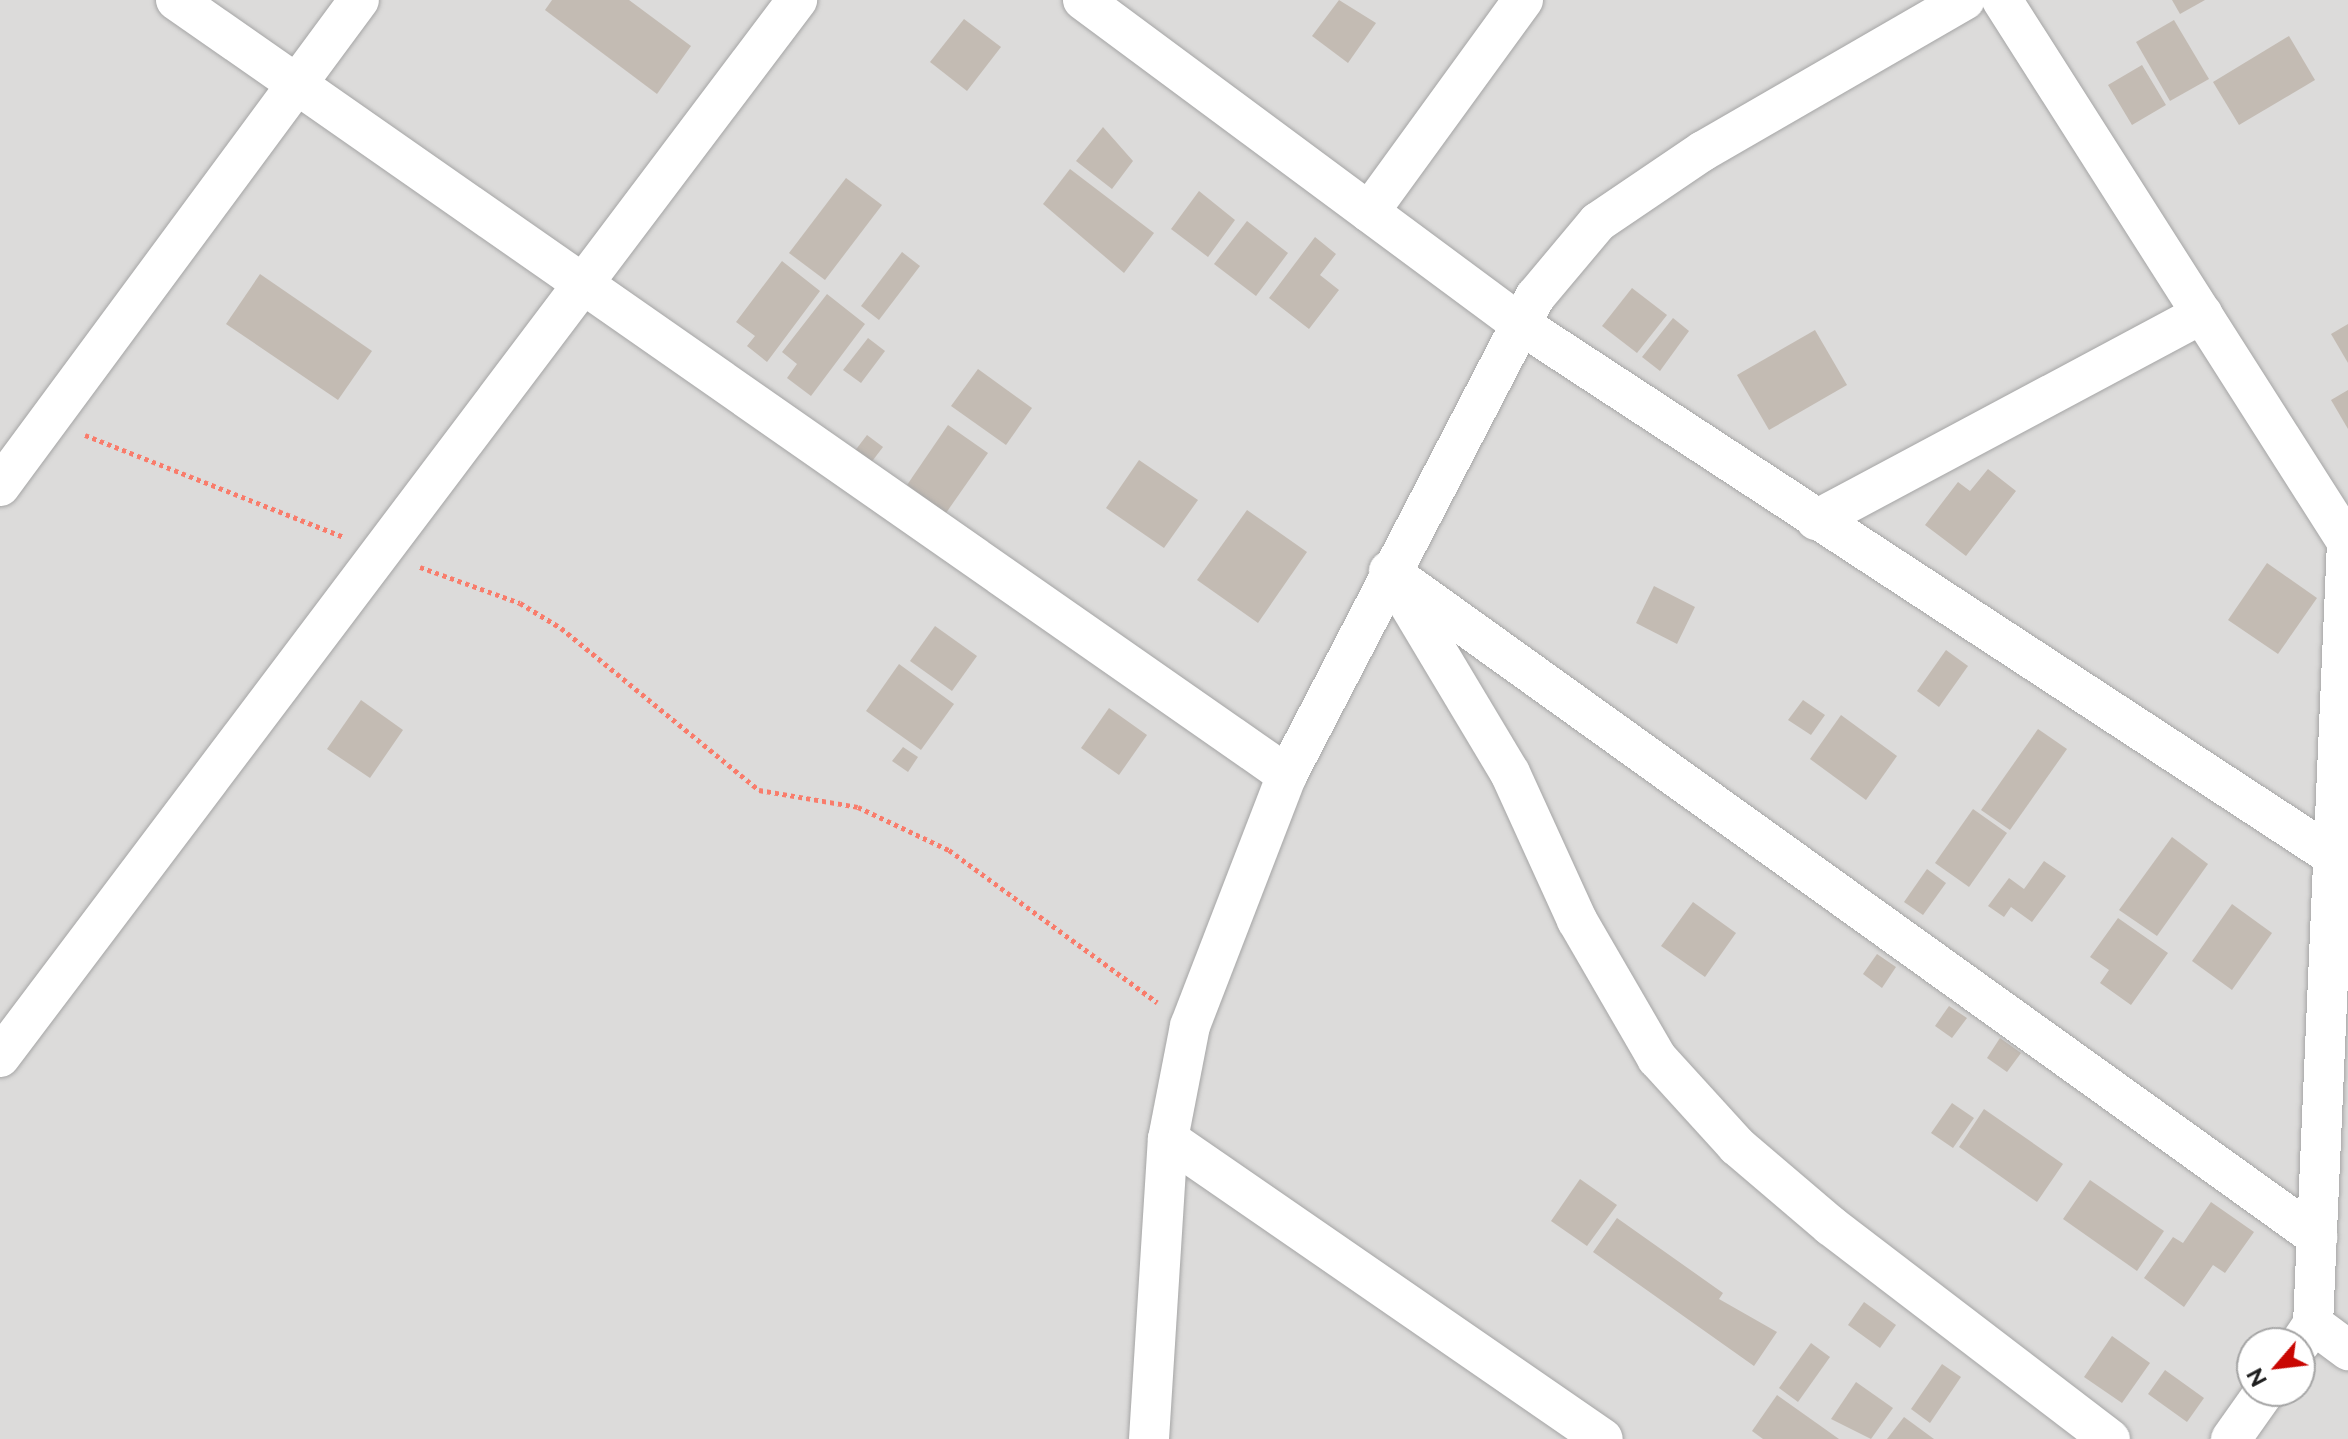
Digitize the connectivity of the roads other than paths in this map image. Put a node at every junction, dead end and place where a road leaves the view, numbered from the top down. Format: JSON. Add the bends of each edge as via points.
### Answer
{"nodes":[{"id":1,"x":176,"y":0,"type":"edge"},
{"id":2,"x":359,"y":0,"type":"edge"},
{"id":3,"x":797,"y":0,"type":"edge"},
{"id":4,"x":1083,"y":0,"type":"edge"},
{"id":5,"x":1523,"y":0,"type":"edge"},
{"id":6,"x":1965,"y":0,"type":"edge"},
{"id":7,"x":2002,"y":0,"type":"edge"},
{"id":8,"x":296,"y":84,"type":"junction"},
{"id":9,"x":1369,"y":212,"type":"junction"},
{"id":10,"x":582,"y":284,"type":"junction"},
{"id":11,"x":2202,"y":314,"type":"junction"},
{"id":12,"x":1520,"y":324,"type":"junction"},
{"id":13,"x":0,"y":486,"type":"edge"},
{"id":14,"x":1816,"y":520,"type":"junction"},
{"id":15,"x":1389,"y":571,"type":"junction"},
{"id":16,"x":1287,"y":775,"type":"junction"},
{"id":17,"x":2340,"y":864,"type":"edge"},
{"id":18,"x":0,"y":1057,"type":"edge"},
{"id":19,"x":1168,"y":1139,"type":"junction"},
{"id":20,"x":2317,"y":1237,"type":"junction"},
{"id":21,"x":2320,"y":1327,"type":"edge"},
{"id":22,"x":2348,"y":1350,"type":"edge"},
{"id":23,"x":2254,"y":1407,"type":"edge"},
{"id":24,"x":1149,"y":1439,"type":"edge"},
{"id":25,"x":1603,"y":1439,"type":"edge"},
{"id":26,"x":2110,"y":1439,"type":"edge"},
{"id":27,"x":2231,"y":1439,"type":"edge"}],
"edges":[{"from":1,"to":8,"type":"street"},
{"from":2,"to":8,"type":"street"},
{"from":3,"to":10,"type":"street"},
{"from":4,"to":9,"type":"street"},
{"from":5,"to":9,"type":"street"},
{"from":6,"to":12,"type":"street","via":[[1703,151],[1598,222],[1562,257]]},
{"from":7,"to":11,"type":"street"},
{"from":8,"to":10,"type":"street"},
{"from":8,"to":13,"type":"street"},
{"from":9,"to":12,"type":"street"},
{"from":10,"to":16,"type":"street"},
{"from":10,"to":18,"type":"street"},
{"from":11,"to":14,"type":"street"},
{"from":11,"to":17,"type":"street","via":[[2347,542]]},
{"from":12,"to":14,"type":"street"},
{"from":12,"to":15,"type":"street"},
{"from":14,"to":17,"type":"street"},
{"from":15,"to":16,"type":"street"},
{"from":15,"to":20,"type":"street"},
{"from":15,"to":26,"type":"street","via":[[1510,773],[1577,920],[1657,1058],[1737,1146],[1796,1196]]},
{"from":16,"to":19,"type":"street","via":[[1190,1026]]},
{"from":17,"to":20,"type":"street"},
{"from":19,"to":24,"type":"street"},
{"from":19,"to":25,"type":"street"},
{"from":20,"to":21,"type":"street"},
{"from":21,"to":22,"type":"street"},
{"from":23,"to":27,"type":"street"}]}
